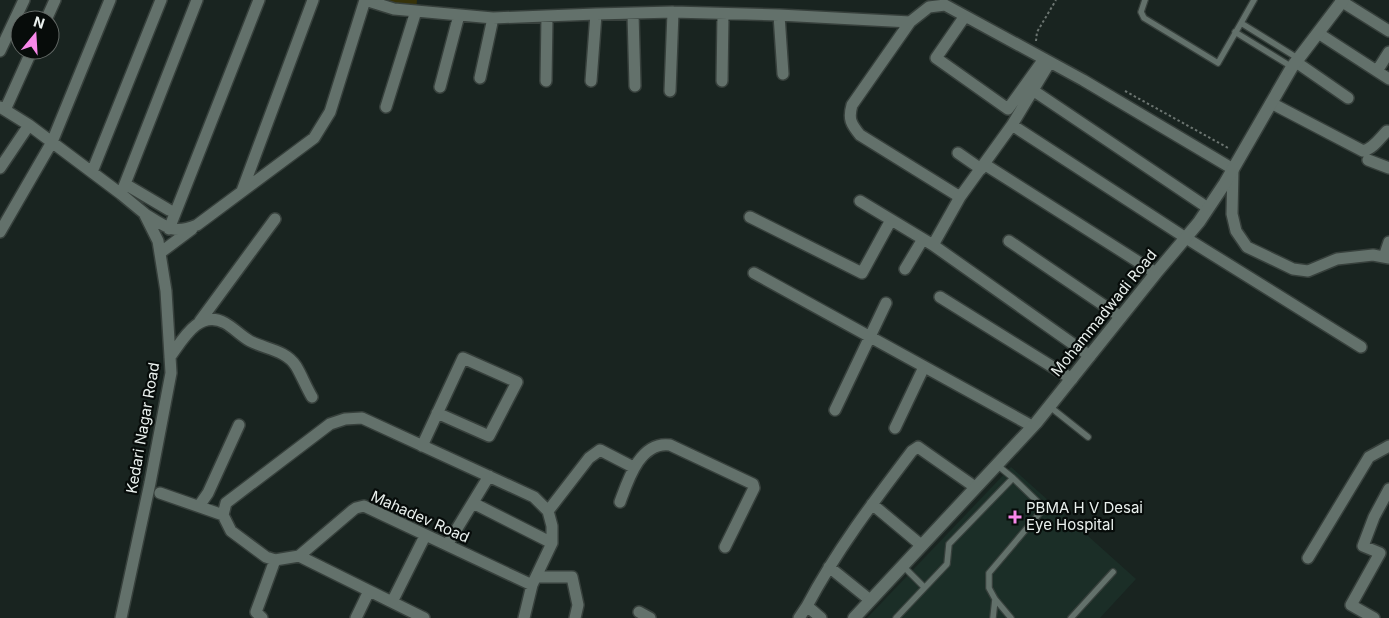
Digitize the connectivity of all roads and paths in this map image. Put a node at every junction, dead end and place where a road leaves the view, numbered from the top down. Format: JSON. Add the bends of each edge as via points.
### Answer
{"nodes":[{"id":1,"x":24,"y":0,"type":"edge"},
{"id":2,"x":110,"y":0,"type":"edge"},
{"id":3,"x":161,"y":0,"type":"edge"},
{"id":4,"x":196,"y":0,"type":"edge"},
{"id":5,"x":259,"y":0,"type":"edge"},
{"id":6,"x":313,"y":0,"type":"edge"},
{"id":7,"x":365,"y":0,"type":"edge"},
{"id":8,"x":1056,"y":0,"type":"edge"},
{"id":9,"x":1145,"y":0,"type":"edge"},
{"id":10,"x":1254,"y":0,"type":"edge"},
{"id":11,"x":1342,"y":1,"type":"edge"},
{"id":12,"x":929,"y":3,"type":"edge"},
{"id":13,"x":416,"y":11,"type":"junction"},
{"id":14,"x":673,"y":12,"type":"junction"},
{"id":15,"x":596,"y":14,"type":"junction"},
{"id":16,"x":634,"y":14,"type":"junction"},
{"id":17,"x":724,"y":14,"type":"junction"},
{"id":18,"x":459,"y":15,"type":"junction"},
{"id":19,"x":778,"y":15,"type":"junction"},
{"id":20,"x":965,"y":16,"type":"junction"},
{"id":21,"x":547,"y":17,"type":"junction"},
{"id":22,"x":494,"y":18,"type":"junction"},
{"id":23,"x":910,"y":22,"type":"junction"},
{"id":24,"x":1241,"y":23,"type":"junction"},
{"id":25,"x":1235,"y":32,"type":"junction"},
{"id":26,"x":1318,"y":32,"type":"junction"},
{"id":27,"x":1389,"y":32,"type":"edge"},
{"id":28,"x":1036,"y":42,"type":"dead end"},
{"id":29,"x":0,"y":52,"type":"edge"},
{"id":30,"x":1389,"y":52,"type":"edge"},
{"id":31,"x":27,"y":60,"type":"edge"},
{"id":32,"x":1047,"y":60,"type":"junction"},
{"id":33,"x":1296,"y":63,"type":"junction"},
{"id":34,"x":1377,"y":71,"type":"junction"},
{"id":35,"x":783,"y":74,"type":"dead end"},
{"id":36,"x":480,"y":78,"type":"dead end"},
{"id":37,"x":1389,"y":79,"type":"edge"},
{"id":38,"x":546,"y":81,"type":"dead end"},
{"id":39,"x":591,"y":81,"type":"dead end"},
{"id":40,"x":722,"y":81,"type":"dead end"},
{"id":41,"x":635,"y":86,"type":"dead end"},
{"id":42,"x":440,"y":87,"type":"dead end"},
{"id":43,"x":1122,"y":89,"type":"dead end"},
{"id":44,"x":1034,"y":91,"type":"junction"},
{"id":45,"x":670,"y":92,"type":"dead end"},
{"id":46,"x":1348,"y":98,"type":"dead end"},
{"id":47,"x":1271,"y":103,"type":"junction"},
{"id":48,"x":386,"y":107,"type":"dead end"},
{"id":49,"x":2,"y":108,"type":"edge"},
{"id":50,"x":1012,"y":124,"type":"junction"},
{"id":51,"x":29,"y":125,"type":"junction"},
{"id":52,"x":1388,"y":130,"type":"edge"},
{"id":53,"x":52,"y":142,"type":"junction"},
{"id":54,"x":958,"y":153,"type":"dead end"},
{"id":55,"x":1241,"y":155,"type":"junction"},
{"id":56,"x":1368,"y":160,"type":"dead end"},
{"id":57,"x":982,"y":166,"type":"junction"},
{"id":58,"x":0,"y":168,"type":"edge"},
{"id":59,"x":1389,"y":168,"type":"edge"},
{"id":60,"x":1233,"y":169,"type":"junction"},
{"id":61,"x":92,"y":172,"type":"junction"},
{"id":62,"x":123,"y":189,"type":"junction"},
{"id":63,"x":242,"y":191,"type":"junction"},
{"id":64,"x":960,"y":196,"type":"junction"},
{"id":65,"x":860,"y":201,"type":"dead end"},
{"id":66,"x":1208,"y":208,"type":"junction"},
{"id":67,"x":169,"y":210,"type":"dead end"},
{"id":68,"x":144,"y":213,"type":"junction"},
{"id":69,"x":750,"y":217,"type":"dead end"},
{"id":70,"x":275,"y":219,"type":"dead end"},
{"id":71,"x":891,"y":220,"type":"junction"},
{"id":72,"x":197,"y":225,"type":"junction"},
{"id":73,"x":169,"y":229,"type":"junction"},
{"id":74,"x":0,"y":232,"type":"edge"},
{"id":75,"x":1186,"y":238,"type":"junction"},
{"id":76,"x":923,"y":239,"type":"junction"},
{"id":77,"x":1009,"y":241,"type":"dead end"},
{"id":78,"x":1389,"y":242,"type":"edge"},
{"id":79,"x":934,"y":245,"type":"junction"},
{"id":80,"x":160,"y":253,"type":"junction"},
{"id":81,"x":1387,"y":258,"type":"edge"},
{"id":82,"x":905,"y":269,"type":"dead end"},
{"id":83,"x":754,"y":273,"type":"dead end"},
{"id":84,"x":1156,"y":273,"type":"junction"},
{"id":85,"x":940,"y":297,"type":"dead end"},
{"id":86,"x":886,"y":303,"type":"dead end"},
{"id":87,"x":1121,"y":317,"type":"junction"},
{"id":88,"x":200,"y":321,"type":"junction"},
{"id":89,"x":870,"y":337,"type":"junction"},
{"id":90,"x":1361,"y":347,"type":"dead end"},
{"id":91,"x":1090,"y":356,"type":"junction"},
{"id":92,"x":170,"y":357,"type":"junction"},
{"id":93,"x":924,"y":367,"type":"junction"},
{"id":94,"x":1072,"y":379,"type":"junction"},
{"id":95,"x":312,"y":397,"type":"dead end"},
{"id":96,"x":1049,"y":406,"type":"junction"},
{"id":97,"x":836,"y":410,"type":"dead end"},
{"id":98,"x":438,"y":413,"type":"junction"},
{"id":99,"x":239,"y":425,"type":"dead end"},
{"id":100,"x":1032,"y":426,"type":"junction"},
{"id":101,"x":895,"y":428,"type":"dead end"},
{"id":102,"x":1088,"y":437,"type":"dead end"},
{"id":103,"x":422,"y":446,"type":"junction"},
{"id":104,"x":1389,"y":446,"type":"edge"},
{"id":105,"x":996,"y":464,"type":"junction"},
{"id":106,"x":631,"y":466,"type":"junction"},
{"id":107,"x":489,"y":476,"type":"junction"},
{"id":108,"x":1013,"y":478,"type":"junction"},
{"id":109,"x":975,"y":487,"type":"junction"},
{"id":110,"x":1389,"y":489,"type":"edge"},
{"id":111,"x":160,"y":492,"type":"dead end"},
{"id":112,"x":473,"y":502,"type":"junction"},
{"id":113,"x":620,"y":502,"type":"dead end"},
{"id":114,"x":872,"y":504,"type":"junction"},
{"id":115,"x":199,"y":506,"type":"junction"},
{"id":116,"x":548,"y":512,"type":"junction"},
{"id":117,"x":223,"y":515,"type":"junction"},
{"id":118,"x":425,"y":536,"type":"junction"},
{"id":119,"x":552,"y":543,"type":"junction"},
{"id":120,"x":447,"y":545,"type":"junction"},
{"id":121,"x":921,"y":545,"type":"junction"},
{"id":122,"x":725,"y":547,"type":"dead end"},
{"id":123,"x":299,"y":556,"type":"junction"},
{"id":124,"x":1385,"y":556,"type":"edge"},
{"id":125,"x":1308,"y":558,"type":"dead end"},
{"id":126,"x":275,"y":560,"type":"junction"},
{"id":127,"x":903,"y":566,"type":"junction"},
{"id":128,"x":829,"y":568,"type":"junction"},
{"id":129,"x":1113,"y":572,"type":"dead end"},
{"id":130,"x":534,"y":581,"type":"junction"},
{"id":131,"x":924,"y":587,"type":"junction"},
{"id":132,"x":369,"y":591,"type":"junction"},
{"id":133,"x":995,"y":599,"type":"junction"},
{"id":134,"x":870,"y":600,"type":"junction"},
{"id":135,"x":392,"y":602,"type":"junction"},
{"id":136,"x":807,"y":606,"type":"junction"},
{"id":137,"x":639,"y":612,"type":"dead end"},
{"id":138,"x":121,"y":618,"type":"edge"},
{"id":139,"x":262,"y":618,"type":"edge"},
{"id":140,"x":356,"y":618,"type":"edge"},
{"id":141,"x":424,"y":618,"type":"edge"},
{"id":142,"x":524,"y":618,"type":"edge"},
{"id":143,"x":575,"y":618,"type":"edge"},
{"id":144,"x":650,"y":618,"type":"edge"},
{"id":145,"x":799,"y":618,"type":"edge"},
{"id":146,"x":821,"y":618,"type":"edge"},
{"id":147,"x":854,"y":618,"type":"edge"},
{"id":148,"x":896,"y":618,"type":"edge"},
{"id":149,"x":993,"y":618,"type":"edge"},
{"id":150,"x":1011,"y":618,"type":"edge"},
{"id":151,"x":1071,"y":618,"type":"edge"},
{"id":152,"x":1374,"y":618,"type":"edge"}],
"edges":[{"from":1,"to":29,"type":"street"},
{"from":2,"to":53,"type":"street"},
{"from":3,"to":61,"type":"street"},
{"from":4,"to":62,"type":"street"},
{"from":5,"to":73,"type":"street"},
{"from":6,"to":63,"type":"street"},
{"from":7,"to":13,"type":"street","via":[[394,9]]},
{"from":7,"to":63,"type":"street","via":[[330,112],[314,138]]},
{"from":8,"to":28,"type":"path","via":[[1037,32]]},
{"from":9,"to":25,"type":"lane","via":[[1141,12],[1144,18],[1218,63]]},
{"from":10,"to":24,"type":"lane"},
{"from":11,"to":26,"type":"main road","name":"Mohammadwadi Road"},
{"from":11,"to":27,"type":"street"},
{"from":12,"to":20,"type":"street","via":[[945,5]]},
{"from":12,"to":23,"type":"street"},
{"from":13,"to":18,"type":"street"},
{"from":13,"to":48,"type":"street"},
{"from":14,"to":16,"type":"street"},
{"from":14,"to":17,"type":"street"},
{"from":14,"to":45,"type":"street"},
{"from":15,"to":16,"type":"street"},
{"from":15,"to":21,"type":"street"},
{"from":15,"to":39,"type":"street"},
{"from":16,"to":41,"type":"street"},
{"from":17,"to":19,"type":"street"},
{"from":17,"to":40,"type":"street"},
{"from":18,"to":22,"type":"street"},
{"from":18,"to":42,"type":"street"},
{"from":19,"to":23,"type":"street"},
{"from":19,"to":35,"type":"street"},
{"from":20,"to":32,"type":"street"},
{"from":20,"to":32,"type":"street","via":[[936,58],[1008,109]]},
{"from":21,"to":22,"type":"street"},
{"from":21,"to":38,"type":"street"},
{"from":22,"to":36,"type":"street"},
{"from":23,"to":64,"type":"street","via":[[852,105],[849,116],[860,135]]},
{"from":24,"to":25,"type":"lane"},
{"from":24,"to":33,"type":"lane"},
{"from":25,"to":33,"type":"lane"},
{"from":26,"to":33,"type":"main road","name":"Mohammadwadi Road"},
{"from":26,"to":34,"type":"street"},
{"from":30,"to":34,"type":"street"},
{"from":31,"to":49,"type":"street"},
{"from":32,"to":44,"type":"street"},
{"from":32,"to":60,"type":"street"},
{"from":33,"to":46,"type":"street"},
{"from":33,"to":47,"type":"main road","name":"Mohammadwadi Road"},
{"from":34,"to":37,"type":"street"},
{"from":43,"to":55,"type":"path"},
{"from":44,"to":50,"type":"street"},
{"from":44,"to":66,"type":"street"},
{"from":47,"to":52,"type":"street","via":[[1363,150],[1368,150]]},
{"from":47,"to":55,"type":"main road","name":"Mohammadwadi Road"},
{"from":49,"to":51,"type":"street","name":"Kedari Nagar Road"},
{"from":50,"to":57,"type":"street"},
{"from":50,"to":75,"type":"street"},
{"from":51,"to":53,"type":"street","name":"Kedari Nagar Road"},
{"from":51,"to":58,"type":"street"},
{"from":53,"to":61,"type":"street","name":"Kedari Nagar Road"},
{"from":53,"to":74,"type":"street"},
{"from":54,"to":57,"type":"street"},
{"from":55,"to":60,"type":"main road","name":"Mohammadwadi Road"},
{"from":56,"to":59,"type":"street"},
{"from":57,"to":64,"type":"street"},
{"from":57,"to":84,"type":"street"},
{"from":60,"to":66,"type":"main road","name":"Mohammadwadi Road"},
{"from":60,"to":81,"type":"street","via":[[1232,214],[1236,231],[1247,247],[1292,268],[1308,271],[1338,259],[1373,255]]},
{"from":61,"to":62,"type":"street","name":"Kedari Nagar Road"},
{"from":62,"to":67,"type":"street"},
{"from":62,"to":68,"type":"street","name":"Kedari Nagar Road"},
{"from":63,"to":72,"type":"street"},
{"from":64,"to":79,"type":"street"},
{"from":65,"to":71,"type":"street"},
{"from":66,"to":75,"type":"main road","name":"Mohammadwadi Road"},
{"from":68,"to":73,"type":"street"},
{"from":68,"to":80,"type":"street","name":"Kedari Nagar Road","via":[[158,241]]},
{"from":69,"to":71,"type":"street","via":[[862,272]]},
{"from":70,"to":88,"type":"street"},
{"from":71,"to":76,"type":"street"},
{"from":72,"to":73,"type":"street","via":[[184,230]]},
{"from":72,"to":80,"type":"street"},
{"from":75,"to":84,"type":"main road","name":"Mohammadwadi Road"},
{"from":75,"to":90,"type":"street"},
{"from":76,"to":79,"type":"street"},
{"from":76,"to":82,"type":"street"},
{"from":77,"to":87,"type":"street"},
{"from":78,"to":81,"type":"street"},
{"from":79,"to":91,"type":"street"},
{"from":80,"to":92,"type":"street","name":"Kedari Nagar Road"},
{"from":83,"to":89,"type":"street"},
{"from":84,"to":87,"type":"main road","name":"Mohammadwadi Road"},
{"from":85,"to":94,"type":"street"},
{"from":86,"to":89,"type":"street"},
{"from":87,"to":91,"type":"main road","name":"Mohammadwadi Road"},
{"from":88,"to":92,"type":"street"},
{"from":88,"to":95,"type":"street","via":[[213,318],[249,341],[288,357]]},
{"from":89,"to":93,"type":"street"},
{"from":89,"to":97,"type":"street"},
{"from":91,"to":94,"type":"main road","name":"Mohammadwadi Road"},
{"from":92,"to":138,"type":"street","name":"Kedari Nagar Road","via":[[171,373]]},
{"from":93,"to":100,"type":"street"},
{"from":93,"to":101,"type":"street"},
{"from":94,"to":96,"type":"main road","name":"Mohammadwadi Road"},
{"from":96,"to":100,"type":"main road","name":"Mohammadwadi Road"},
{"from":96,"to":102,"type":"lane"},
{"from":98,"to":98,"type":"street","via":[[463,358],[517,382],[490,436]]},
{"from":98,"to":103,"type":"street"},
{"from":99,"to":115,"type":"street"},
{"from":100,"to":105,"type":"main road","name":"Mohammadwadi Road"},
{"from":103,"to":107,"type":"street"},
{"from":103,"to":117,"type":"street","via":[[362,418],[330,424],[226,503]]},
{"from":104,"to":125,"type":"street","via":[[1369,457]]},
{"from":105,"to":108,"type":"lane"},
{"from":105,"to":109,"type":"main road","name":"Mohammadwadi Road"},
{"from":106,"to":113,"type":"street"},
{"from":106,"to":116,"type":"street","via":[[600,450],[589,458]]},
{"from":106,"to":122,"type":"street","via":[[658,445],[670,445],[753,484],[754,488]]},
{"from":107,"to":112,"type":"street"},
{"from":107,"to":116,"type":"street","via":[[534,496]]},
{"from":108,"to":131,"type":"lane","via":[[949,544],[947,564]]},
{"from":108,"to":133,"type":"lane","via":[[1044,508],[989,573],[989,588]]},
{"from":109,"to":114,"type":"street","via":[[918,448],[912,451]]},
{"from":109,"to":121,"type":"main road","name":"Mohammadwadi Road"},
{"from":110,"to":124,"type":"street","via":[[1363,546]]},
{"from":111,"to":115,"type":"street"},
{"from":112,"to":119,"type":"street"},
{"from":112,"to":120,"type":"street"},
{"from":114,"to":121,"type":"street"},
{"from":114,"to":128,"type":"street"},
{"from":115,"to":117,"type":"street"},
{"from":116,"to":119,"type":"street"},
{"from":117,"to":126,"type":"street","via":[[231,531]]},
{"from":118,"to":120,"type":"street","name":"Mahadev Road"},
{"from":118,"to":123,"type":"street","name":"Mahadev Road","via":[[364,506],[339,521]]},
{"from":118,"to":135,"type":"street"},
{"from":119,"to":130,"type":"street"},
{"from":120,"to":130,"type":"street","name":"Mahadev Road"},
{"from":121,"to":127,"type":"main road","name":"Mohammadwadi Road"},
{"from":123,"to":126,"type":"street"},
{"from":123,"to":132,"type":"street"},
{"from":124,"to":152,"type":"street","via":[[1351,605]]},
{"from":126,"to":139,"type":"street","via":[[256,612]]},
{"from":127,"to":131,"type":"lane"},
{"from":127,"to":134,"type":"main road","name":"Mohammadwadi Road"},
{"from":128,"to":134,"type":"street"},
{"from":128,"to":136,"type":"street"},
{"from":129,"to":151,"type":"lane"},
{"from":130,"to":142,"type":"street"},
{"from":130,"to":143,"type":"street","name":"Mahadev Road","via":[[572,577],[578,605]]},
{"from":131,"to":148,"type":"lane"},
{"from":132,"to":135,"type":"street"},
{"from":132,"to":140,"type":"street"},
{"from":133,"to":149,"type":"lane"},
{"from":133,"to":150,"type":"lane"},
{"from":134,"to":147,"type":"main road","name":"Mohammadwadi Road"},
{"from":135,"to":141,"type":"street"},
{"from":136,"to":145,"type":"street"},
{"from":136,"to":146,"type":"street"},
{"from":137,"to":144,"type":"street"}]}
